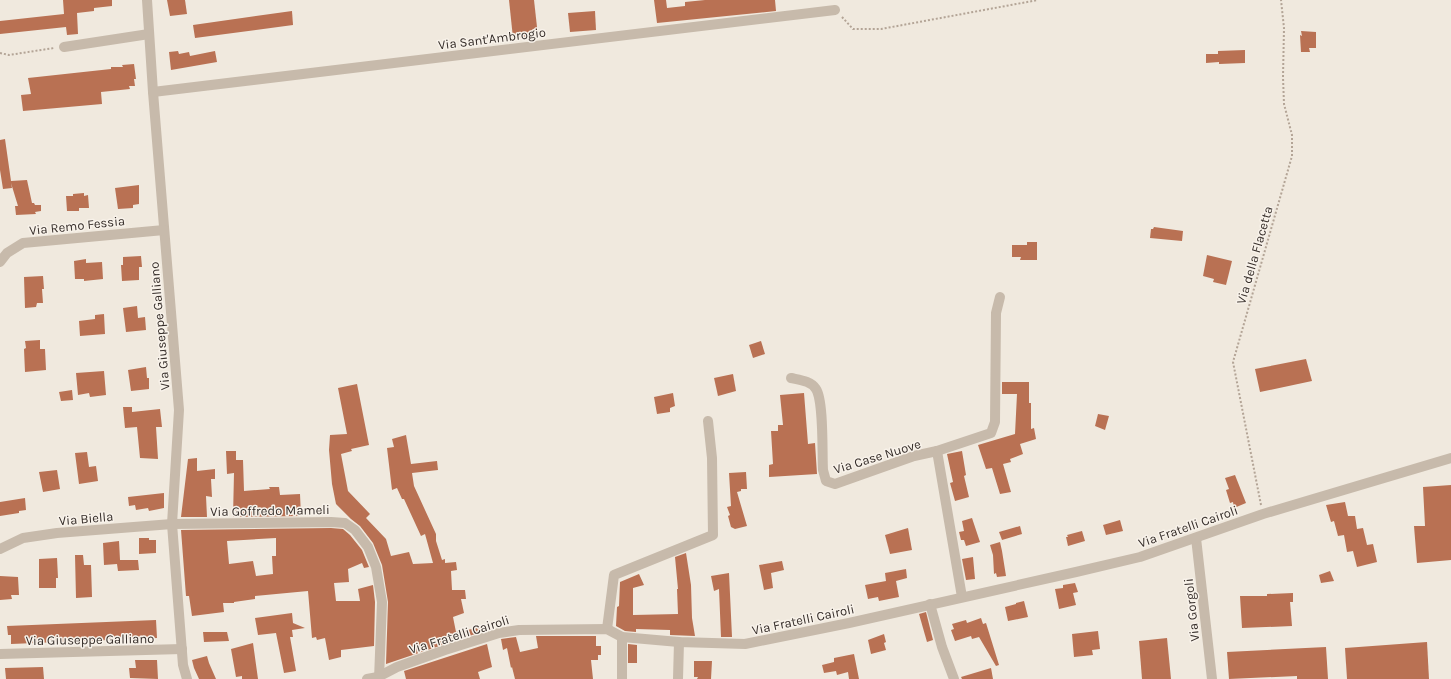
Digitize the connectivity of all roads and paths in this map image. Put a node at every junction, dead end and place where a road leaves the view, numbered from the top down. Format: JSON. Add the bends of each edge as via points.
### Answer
{"nodes":[{"id":1,"x":147,"y":0,"type":"edge"},
{"id":2,"x":1038,"y":0,"type":"edge"},
{"id":3,"x":1282,"y":0,"type":"edge"},
{"id":4,"x":835,"y":10,"type":"joint"},
{"id":5,"x":149,"y":34,"type":"junction"},
{"id":6,"x":64,"y":47,"type":"joint"},
{"id":7,"x":0,"y":53,"type":"edge"},
{"id":8,"x":153,"y":92,"type":"junction"},
{"id":9,"x":164,"y":230,"type":"junction"},
{"id":10,"x":0,"y":262,"type":"edge"},
{"id":11,"x":1000,"y":297,"type":"dead end"},
{"id":12,"x":791,"y":378,"type":"dead end"},
{"id":13,"x":708,"y":421,"type":"dead end"},
{"id":14,"x":937,"y":451,"type":"junction"},
{"id":15,"x":1451,"y":458,"type":"edge"},
{"id":16,"x":1263,"y":514,"type":"junction"},
{"id":17,"x":172,"y":524,"type":"junction"},
{"id":18,"x":1196,"y":538,"type":"junction"},
{"id":19,"x":2,"y":545,"type":"edge"},
{"id":20,"x":962,"y":597,"type":"junction"},
{"id":21,"x":930,"y":604,"type":"junction"},
{"id":22,"x":607,"y":629,"type":"junction"},
{"id":23,"x":622,"y":637,"type":"junction"},
{"id":24,"x":679,"y":642,"type":"junction"},
{"id":25,"x":182,"y":649,"type":"junction"},
{"id":26,"x":0,"y":654,"type":"edge"},
{"id":27,"x":379,"y":678,"type":"edge"},
{"id":28,"x":188,"y":679,"type":"edge"},
{"id":29,"x":367,"y":679,"type":"edge"},
{"id":30,"x":622,"y":679,"type":"edge"},
{"id":31,"x":678,"y":679,"type":"edge"},
{"id":32,"x":954,"y":679,"type":"edge"},
{"id":33,"x":1212,"y":679,"type":"edge"}],
"edges":[{"from":1,"to":5,"type":"street","name":"Via Giuseppe Galliano"},
{"from":2,"to":4,"type":"path","via":[[881,29],[853,29]]},
{"from":3,"to":16,"type":"path","name":"Via della Flacetta","via":[[1284,104],[1292,134],[1292,156],[1233,362]]},
{"from":4,"to":8,"type":"street","name":"Via Sant'Ambrogio"},
{"from":5,"to":6,"type":"street"},
{"from":5,"to":8,"type":"street","name":"Via Giuseppe Galliano"},
{"from":6,"to":7,"type":"path","via":[[9,55]]},
{"from":8,"to":9,"type":"street","name":"Via Giuseppe Galliano"},
{"from":9,"to":10,"type":"street","name":"Via Remo Fessia","via":[[23,243],[7,252]]},
{"from":9,"to":17,"type":"street","name":"Via Giuseppe Galliano","via":[[179,410]]},
{"from":11,"to":14,"type":"street","name":"Via Case Nuove","via":[[996,313],[995,422],[990,433]]},
{"from":12,"to":14,"type":"street","name":"Via Case Nuove","via":[[807,381],[816,388],[821,402],[823,470],[826,481],[835,484],[914,456]]},
{"from":13,"to":22,"type":"street","via":[[712,458],[713,535],[614,575]]},
{"from":14,"to":20,"type":"street","name":"Via Case Nuove"},
{"from":15,"to":16,"type":"street","name":"Via Fratelli Cairoli"},
{"from":16,"to":18,"type":"street","name":"Via Fratelli Cairoli"},
{"from":17,"to":19,"type":"street","name":"Via Biella","via":[[57,533],[23,538]]},
{"from":17,"to":25,"type":"street","name":"Via Giuseppe Galliano"},
{"from":17,"to":27,"type":"street","name":"Via Goffredo Mameli","via":[[331,522],[345,523],[355,530],[368,547],[380,587],[382,602]]},
{"from":18,"to":20,"type":"street","name":"Via Fratelli Cairoli","via":[[1133,558]]},
{"from":18,"to":33,"type":"street","name":"Via Gorgoli"},
{"from":20,"to":21,"type":"street","name":"Via Fratelli Cairoli"},
{"from":21,"to":24,"type":"street","name":"Via Fratelli Cairoli","via":[[745,644]]},
{"from":21,"to":32,"type":"street"},
{"from":22,"to":23,"type":"street","name":"Via Fratelli Cairoli"},
{"from":22,"to":27,"type":"street","name":"Via Fratelli Cairoli","via":[[529,629],[499,633],[404,665]]},
{"from":23,"to":24,"type":"street","name":"Via Fratelli Cairoli"},
{"from":23,"to":30,"type":"street"},
{"from":24,"to":31,"type":"street"},
{"from":25,"to":26,"type":"street","name":"Via Giuseppe Galliano"},
{"from":25,"to":28,"type":"street","name":"Via Giuseppe Galliano","via":[[183,665]]},
{"from":27,"to":29,"type":"street","name":"Via Fratelli Cairoli"}]}
